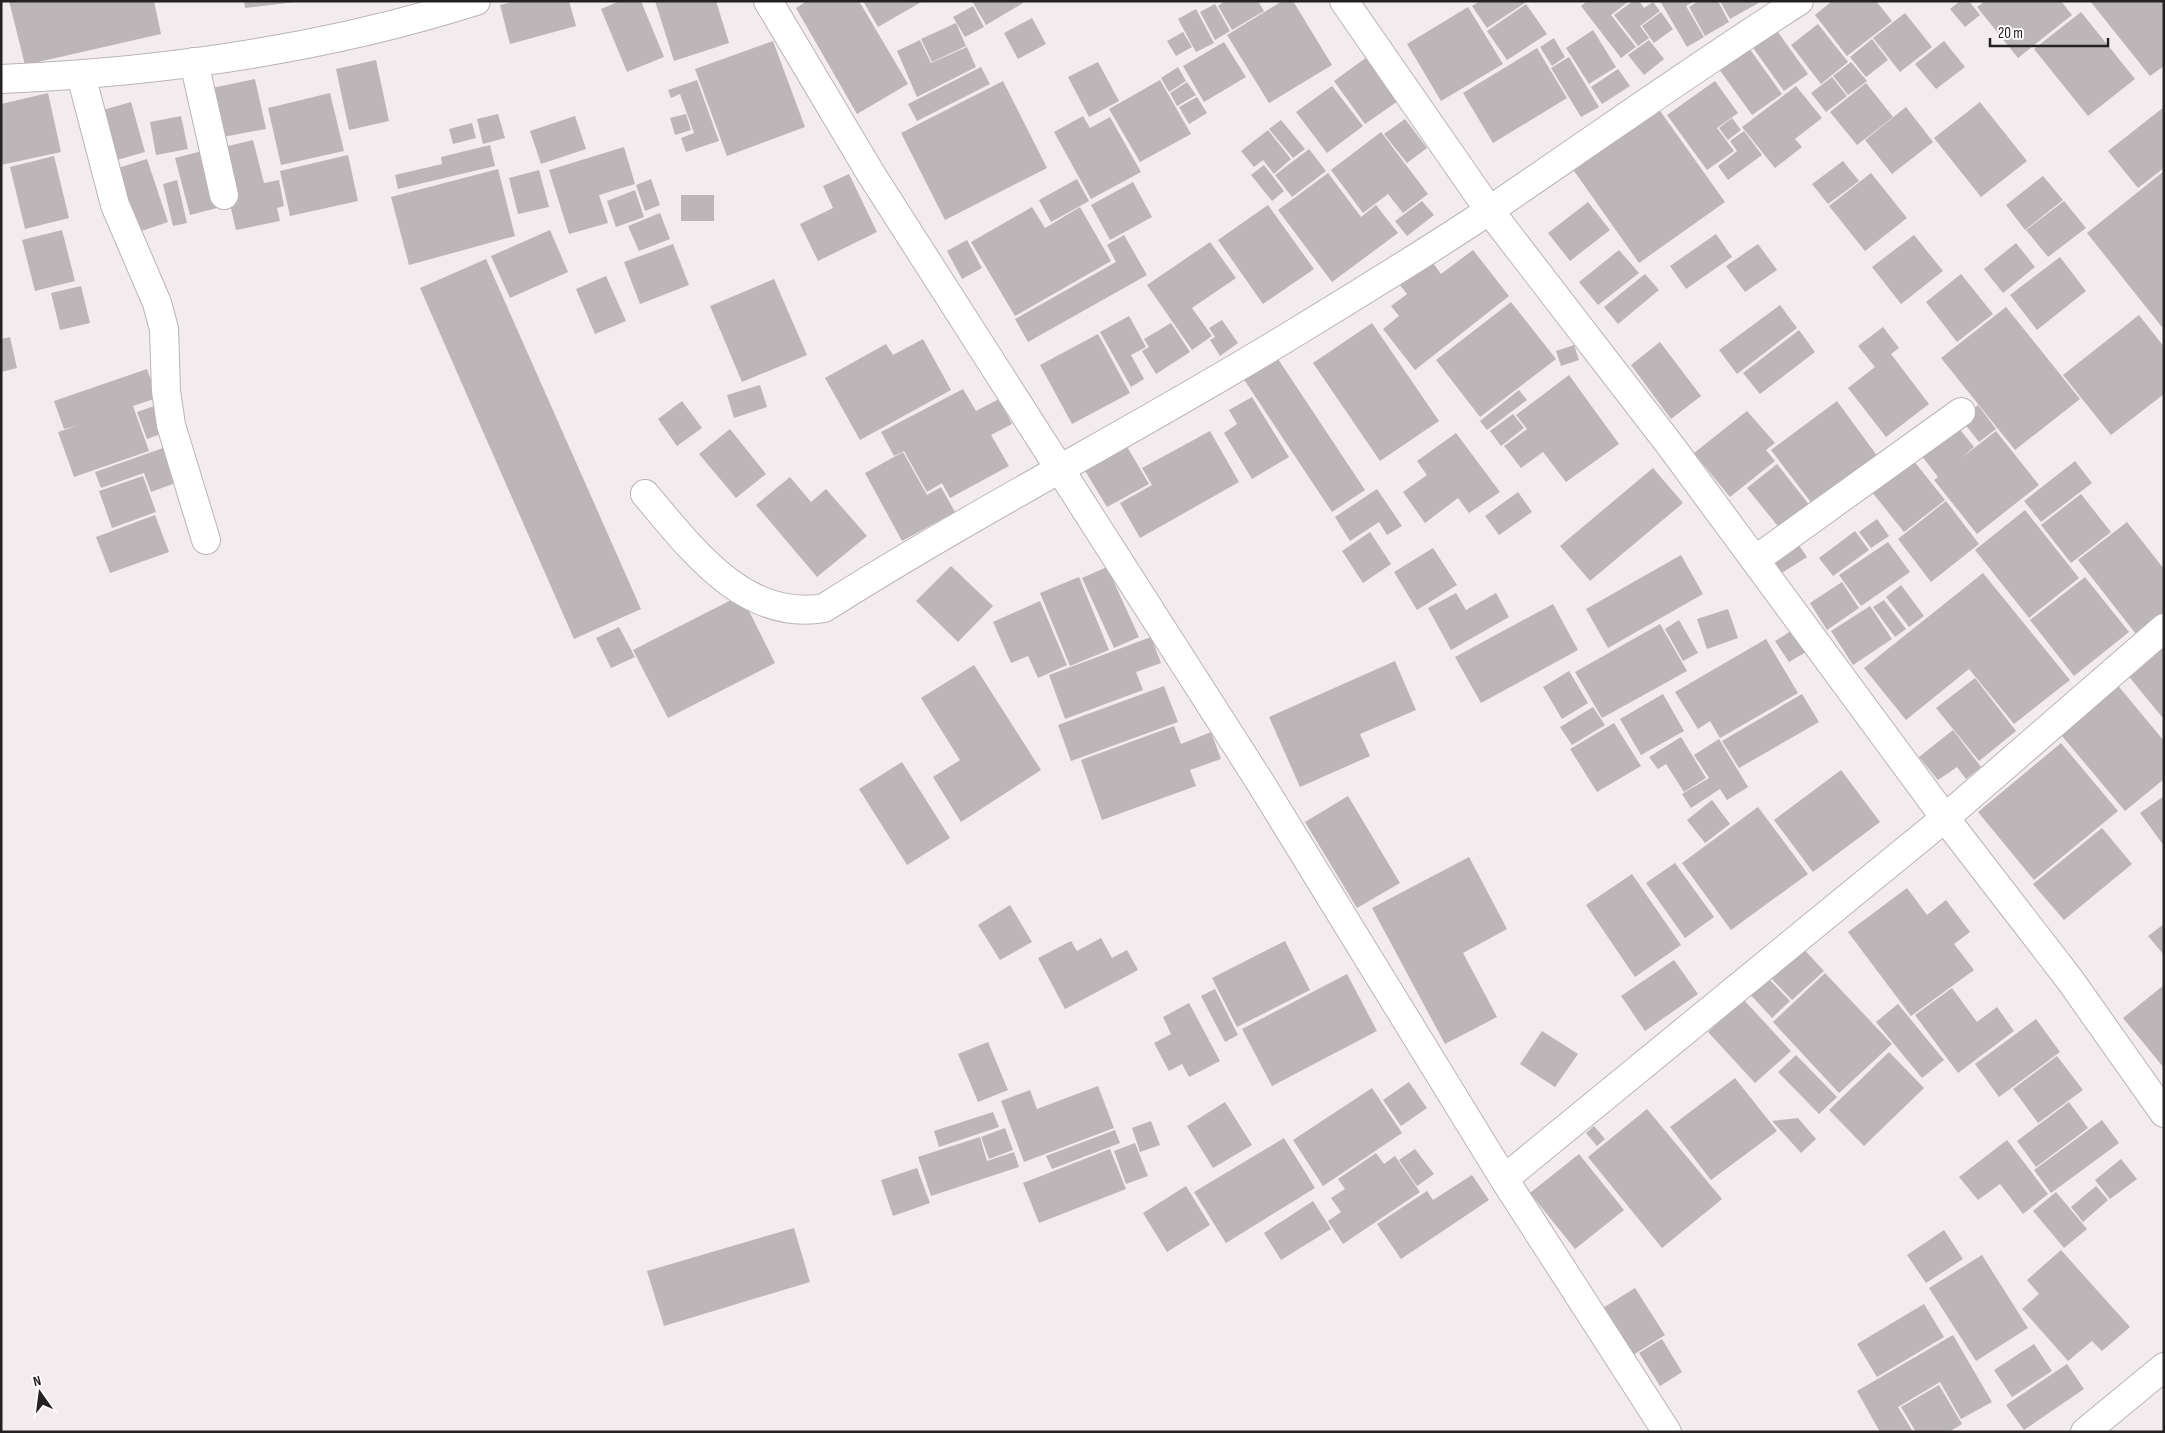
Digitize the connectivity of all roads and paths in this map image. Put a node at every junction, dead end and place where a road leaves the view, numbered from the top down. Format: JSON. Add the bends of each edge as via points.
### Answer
{"nodes":[{"id":1,"x":476,"y":1,"type":"edge"},
{"id":2,"x":768,"y":1,"type":"edge"},
{"id":3,"x":1344,"y":1,"type":"edge"},
{"id":4,"x":1799,"y":1,"type":"edge"},
{"id":5,"x":194,"y":62,"type":"junction"},
{"id":6,"x":81,"y":75,"type":"junction"},
{"id":7,"x":1,"y":79,"type":"edge"},
{"id":8,"x":224,"y":195,"type":"dead end"},
{"id":9,"x":1489,"y":210,"type":"junction"},
{"id":10,"x":1961,"y":412,"type":"dead end"},
{"id":11,"x":1058,"y":469,"type":"junction"},
{"id":12,"x":645,"y":494,"type":"dead end"},
{"id":13,"x":206,"y":540,"type":"dead end"},
{"id":14,"x":1755,"y":560,"type":"junction"},
{"id":15,"x":2164,"y":628,"type":"edge"},
{"id":16,"x":1945,"y":818,"type":"junction"},
{"id":17,"x":2164,"y":1113,"type":"edge"},
{"id":18,"x":1504,"y":1179,"type":"junction"},
{"id":19,"x":2164,"y":1367,"type":"edge"},
{"id":20,"x":1667,"y":1432,"type":"edge"},
{"id":21,"x":2085,"y":1432,"type":"edge"}],
"edges":[{"from":1,"to":5,"type":"street","via":[[318,44]]},
{"from":2,"to":11,"type":"street","via":[[871,174]]},
{"from":3,"to":9,"type":"street"},
{"from":4,"to":9,"type":"street"},
{"from":5,"to":6,"type":"street"},
{"from":5,"to":8,"type":"street"},
{"from":6,"to":7,"type":"street"},
{"from":6,"to":13,"type":"street","via":[[115,205],[157,303],[164,329],[171,425]]},
{"from":9,"to":11,"type":"street","via":[[1279,342]]},
{"from":9,"to":14,"type":"street"},
{"from":10,"to":14,"type":"street"},
{"from":11,"to":12,"type":"street","via":[[824,608],[806,611],[766,604],[741,590],[685,542]]},
{"from":11,"to":18,"type":"street","via":[[1260,782]]},
{"from":14,"to":16,"type":"street"},
{"from":15,"to":16,"type":"street"},
{"from":16,"to":17,"type":"street","via":[[2070,980]]},
{"from":16,"to":18,"type":"street"},
{"from":18,"to":20,"type":"street"},
{"from":19,"to":21,"type":"street"}]}
